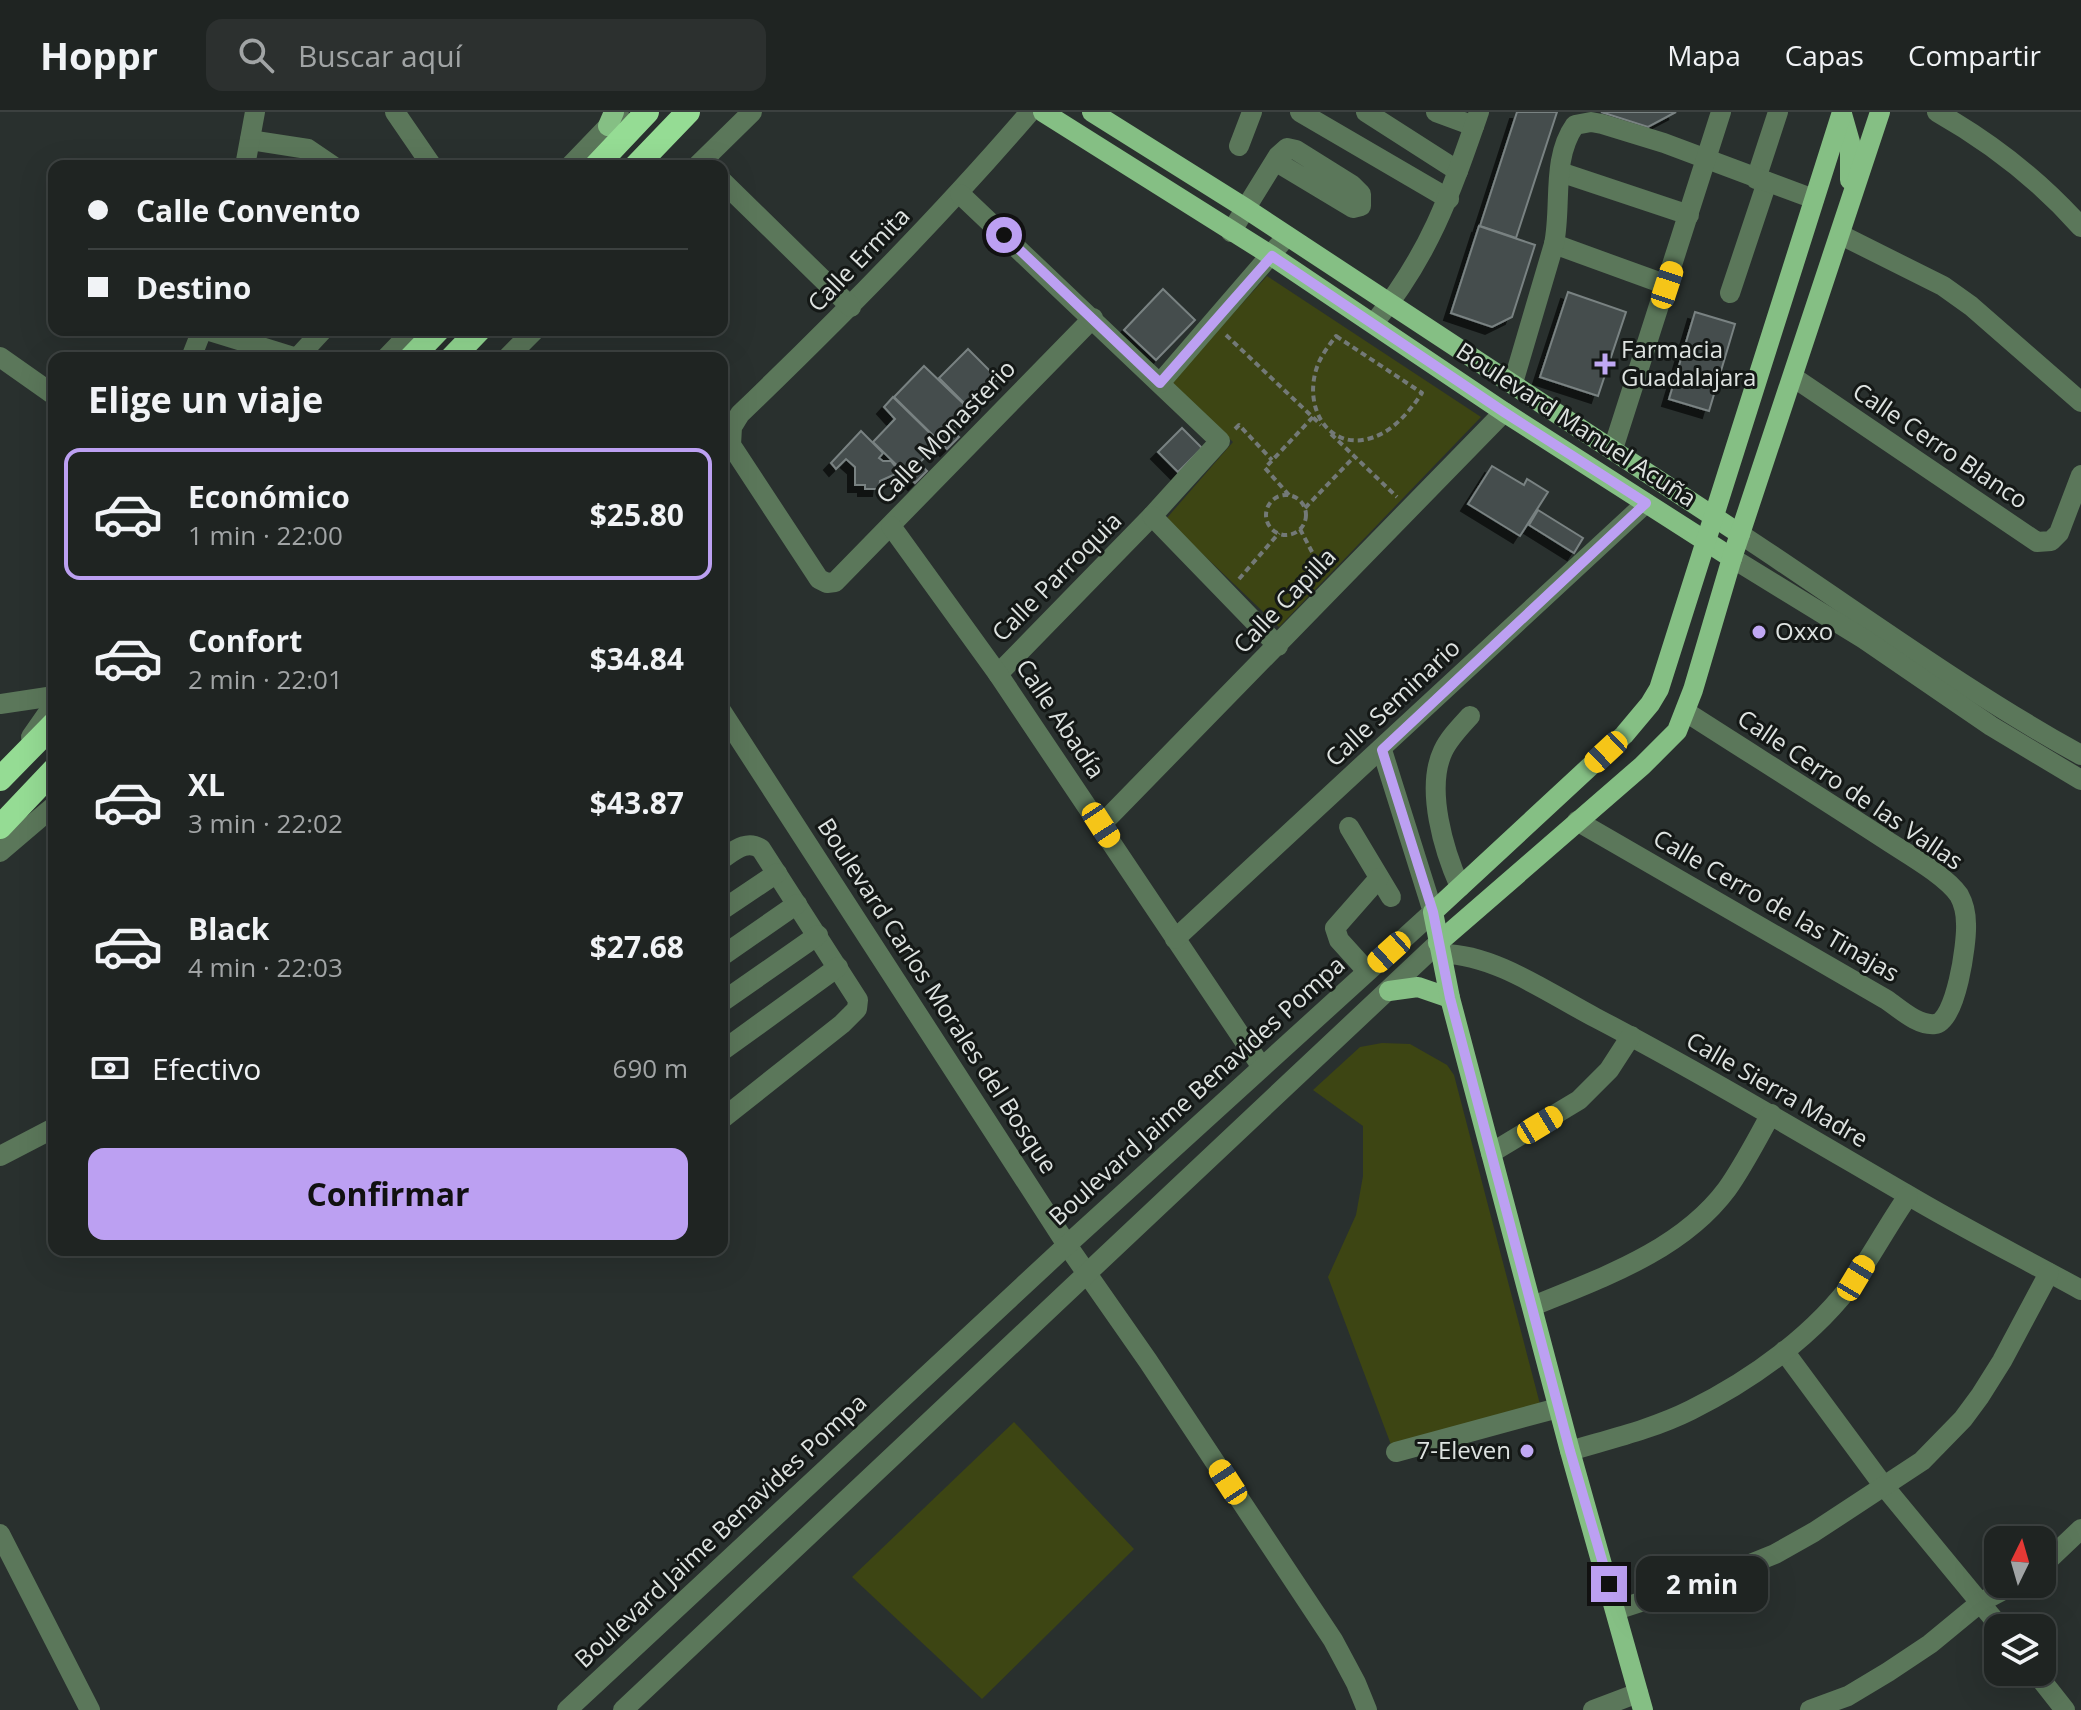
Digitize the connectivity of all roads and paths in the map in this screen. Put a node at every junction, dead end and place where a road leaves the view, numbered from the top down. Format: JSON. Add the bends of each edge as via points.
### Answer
{"nodes":[{"id":1,"x":255,"y":112,"type":"edge"},
{"id":2,"x":395,"y":112,"type":"edge"},
{"id":3,"x":647,"y":112,"type":"edge"},
{"id":4,"x":688,"y":112,"type":"edge"},
{"id":5,"x":752,"y":112,"type":"edge"},
{"id":6,"x":1030,"y":112,"type":"edge"},
{"id":7,"x":1043,"y":112,"type":"edge"},
{"id":8,"x":1092,"y":112,"type":"edge"},
{"id":9,"x":1252,"y":112,"type":"edge"},
{"id":10,"x":1300,"y":112,"type":"edge"},
{"id":11,"x":1366,"y":112,"type":"edge"},
{"id":12,"x":1436,"y":112,"type":"edge"},
{"id":13,"x":1721,"y":112,"type":"edge"},
{"id":14,"x":1778,"y":112,"type":"edge"},
{"id":15,"x":1880,"y":112,"type":"edge"},
{"id":16,"x":1937,"y":112,"type":"edge"},
{"id":17,"x":1842,"y":113,"type":"edge"},
{"id":18,"x":615,"y":117,"type":"edge"},
{"id":19,"x":1477,"y":119,"type":"edge"},
{"id":20,"x":250,"y":140,"type":"junction"},
{"id":21,"x":1239,"y":146,"type":"dead end"},
{"id":22,"x":1705,"y":159,"type":"junction"},
{"id":23,"x":246,"y":160,"type":"edge"},
{"id":24,"x":324,"y":160,"type":"edge"},
{"id":25,"x":428,"y":160,"type":"edge"},
{"id":26,"x":576,"y":160,"type":"edge"},
{"id":27,"x":602,"y":160,"type":"edge"},
{"id":28,"x":642,"y":160,"type":"edge"},
{"id":29,"x":705,"y":160,"type":"edge"},
{"id":30,"x":1275,"y":161,"type":"dead end"},
{"id":31,"x":1458,"y":171,"type":"junction"},
{"id":32,"x":1560,"y":172,"type":"junction"},
{"id":33,"x":1762,"y":180,"type":"junction"},
{"id":34,"x":728,"y":187,"type":"edge"},
{"id":35,"x":960,"y":194,"type":"junction"},
{"id":36,"x":1449,"y":199,"type":"junction"},
{"id":37,"x":1814,"y":199,"type":"junction"},
{"id":38,"x":1245,"y":208,"type":"junction"},
{"id":39,"x":1849,"y":208,"type":"junction"},
{"id":40,"x":1689,"y":215,"type":"junction"},
{"id":41,"x":2081,"y":227,"type":"edge"},
{"id":42,"x":1231,"y":232,"type":"junction"},
{"id":43,"x":1841,"y":235,"type":"junction"},
{"id":44,"x":1287,"y":236,"type":"junction"},
{"id":45,"x":1554,"y":244,"type":"junction"},
{"id":46,"x":1272,"y":256,"type":"junction"},
{"id":47,"x":1667,"y":285,"type":"junction"},
{"id":48,"x":1730,"y":293,"type":"dead end"},
{"id":49,"x":1390,"y":303,"type":"junction"},
{"id":50,"x":851,"y":307,"type":"junction"},
{"id":51,"x":1093,"y":318,"type":"junction"},
{"id":52,"x":1213,"y":323,"type":"junction"},
{"id":53,"x":1374,"y":323,"type":"junction"},
{"id":54,"x":224,"y":336,"type":"edge"},
{"id":55,"x":317,"y":336,"type":"edge"},
{"id":56,"x":407,"y":336,"type":"edge"},
{"id":57,"x":432,"y":336,"type":"edge"},
{"id":58,"x":473,"y":336,"type":"edge"},
{"id":59,"x":529,"y":336,"type":"edge"},
{"id":60,"x":277,"y":352,"type":"edge"},
{"id":61,"x":303,"y":352,"type":"edge"},
{"id":62,"x":392,"y":352,"type":"edge"},
{"id":63,"x":417,"y":352,"type":"edge"},
{"id":64,"x":458,"y":352,"type":"edge"},
{"id":65,"x":513,"y":352,"type":"edge"},
{"id":66,"x":0,"y":357,"type":"edge"},
{"id":67,"x":1793,"y":377,"type":"junction"},
{"id":68,"x":1160,"y":383,"type":"junction"},
{"id":69,"x":1513,"y":383,"type":"junction"},
{"id":70,"x":48,"y":391,"type":"edge"},
{"id":71,"x":2081,"y":402,"type":"edge"},
{"id":72,"x":1504,"y":412,"type":"junction"},
{"id":73,"x":1313,"y":417,"type":"junction"},
{"id":74,"x":1325,"y":429,"type":"junction"},
{"id":75,"x":1220,"y":441,"type":"junction"},
{"id":76,"x":1613,"y":449,"type":"junction"},
{"id":77,"x":1354,"y":457,"type":"junction"},
{"id":78,"x":1272,"y":460,"type":"junction"},
{"id":79,"x":1265,"y":468,"type":"junction"},
{"id":80,"x":1260,"y":474,"type":"dead end"},
{"id":81,"x":2081,"y":475,"type":"edge"},
{"id":82,"x":1289,"y":495,"type":"junction"},
{"id":83,"x":1646,"y":503,"type":"junction"},
{"id":84,"x":1305,"y":508,"type":"junction"},
{"id":85,"x":1410,"y":509,"type":"junction"},
{"id":86,"x":1713,"y":514,"type":"junction"},
{"id":87,"x":1152,"y":516,"type":"junction"},
{"id":88,"x":891,"y":526,"type":"junction"},
{"id":89,"x":1300,"y":529,"type":"junction"},
{"id":90,"x":1279,"y":533,"type":"junction"},
{"id":91,"x":1740,"y":534,"type":"junction"},
{"id":92,"x":1706,"y":539,"type":"junction"},
{"id":93,"x":1732,"y":558,"type":"junction"},
{"id":94,"x":835,"y":582,"type":"joint"},
{"id":95,"x":1332,"y":591,"type":"junction"},
{"id":96,"x":1227,"y":593,"type":"junction"},
{"id":97,"x":1278,"y":646,"type":"junction"},
{"id":98,"x":998,"y":674,"type":"junction"},
{"id":99,"x":48,"y":697,"type":"edge"},
{"id":100,"x":0,"y":704,"type":"edge"},
{"id":101,"x":48,"y":712,"type":"edge"},
{"id":102,"x":1686,"y":712,"type":"junction"},
{"id":103,"x":1470,"y":716,"type":"dead end"},
{"id":104,"x":728,"y":721,"type":"edge"},
{"id":105,"x":48,"y":730,"type":"edge"},
{"id":106,"x":1382,"y":750,"type":"junction"},
{"id":107,"x":2081,"y":755,"type":"edge"},
{"id":108,"x":3,"y":776,"type":"edge"},
{"id":109,"x":48,"y":776,"type":"edge"},
{"id":110,"x":2081,"y":780,"type":"edge"},
{"id":111,"x":48,"y":811,"type":"edge"},
{"id":112,"x":1577,"y":821,"type":"junction"},
{"id":113,"x":1101,"y":825,"type":"junction"},
{"id":114,"x":0,"y":827,"type":"edge"},
{"id":115,"x":1349,"y":827,"type":"dead end"},
{"id":116,"x":0,"y":852,"type":"edge"},
{"id":117,"x":728,"y":855,"type":"edge"},
{"id":118,"x":777,"y":873,"type":"junction"},
{"id":119,"x":1379,"y":878,"type":"junction"},
{"id":120,"x":1460,"y":887,"type":"junction"},
{"id":121,"x":1391,"y":897,"type":"dead end"},
{"id":122,"x":797,"y":904,"type":"junction"},
{"id":123,"x":728,"y":906,"type":"edge"},
{"id":124,"x":1433,"y":912,"type":"junction"},
{"id":125,"x":818,"y":935,"type":"junction"},
{"id":126,"x":1175,"y":939,"type":"junction"},
{"id":127,"x":1440,"y":948,"type":"junction"},
{"id":128,"x":728,"y":952,"type":"edge"},
{"id":129,"x":838,"y":967,"type":"junction"},
{"id":130,"x":1367,"y":971,"type":"junction"},
{"id":131,"x":1389,"y":991,"type":"junction"},
{"id":132,"x":728,"y":998,"type":"edge"},
{"id":133,"x":1450,"y":998,"type":"junction"},
{"id":134,"x":1948,"y":1015,"type":"joint"},
{"id":135,"x":1631,"y":1036,"type":"junction"},
{"id":136,"x":728,"y":1047,"type":"edge"},
{"id":137,"x":1261,"y":1066,"type":"junction"},
{"id":138,"x":728,"y":1114,"type":"edge"},
{"id":139,"x":1771,"y":1114,"type":"junction"},
{"id":140,"x":48,"y":1131,"type":"edge"},
{"id":141,"x":1491,"y":1153,"type":"junction"},
{"id":142,"x":0,"y":1156,"type":"edge"},
{"id":143,"x":1908,"y":1196,"type":"junction"},
{"id":144,"x":1067,"y":1245,"type":"junction"},
{"id":145,"x":2049,"y":1273,"type":"junction"},
{"id":146,"x":1088,"y":1274,"type":"junction"},
{"id":147,"x":2081,"y":1290,"type":"edge"},
{"id":148,"x":1533,"y":1306,"type":"junction"},
{"id":149,"x":1784,"y":1351,"type":"junction"},
{"id":150,"x":1558,"y":1408,"type":"junction"},
{"id":151,"x":1570,"y":1451,"type":"junction"},
{"id":152,"x":1396,"y":1452,"type":"dead end"},
{"id":153,"x":1883,"y":1485,"type":"junction"},
{"id":154,"x":2081,"y":1529,"type":"edge"},
{"id":155,"x":0,"y":1534,"type":"edge"},
{"id":156,"x":2056,"y":1553,"type":"edge"},
{"id":157,"x":1989,"y":1598,"type":"edge"},
{"id":158,"x":1981,"y":1602,"type":"junction"},
{"id":159,"x":1616,"y":1610,"type":"junction"},
{"id":160,"x":1990,"y":1614,"type":"edge"},
{"id":161,"x":2046,"y":1686,"type":"edge"},
{"id":162,"x":1641,"y":1701,"type":"edge"},
{"id":163,"x":90,"y":1710,"type":"edge"},
{"id":164,"x":567,"y":1710,"type":"edge"},
{"id":165,"x":623,"y":1710,"type":"edge"},
{"id":166,"x":1367,"y":1710,"type":"edge"},
{"id":167,"x":1593,"y":1710,"type":"edge"},
{"id":168,"x":1810,"y":1710,"type":"edge"},
{"id":169,"x":2065,"y":1710,"type":"edge"}],
"edges":[{"from":1,"to":20,"type":"street"},
{"from":2,"to":25,"type":"street"},
{"from":3,"to":27,"type":"highway"},
{"from":4,"to":28,"type":"highway"},
{"from":5,"to":29,"type":"street"},
{"from":6,"to":35,"type":"street","name":"Calle Ermita"},
{"from":7,"to":42,"type":"main road","name":"Boulevard Manuel Acuña"},
{"from":8,"to":38,"type":"main road","name":"Boulevard Manuel Acuña"},
{"from":9,"to":21,"type":"street"},
{"from":10,"to":36,"type":"street"},
{"from":11,"to":31,"type":"street"},
{"from":12,"to":19,"type":"street"},
{"from":13,"to":22,"type":"street"},
{"from":14,"to":33,"type":"street"},
{"from":15,"to":39,"type":"main road"},
{"from":16,"to":41,"type":"street","via":[[1988,143]]},
{"from":17,"to":37,"type":"main road","name":"Boulevard Jaime Benavides Pompa"},
{"from":17,"to":39,"type":"main road","via":[[1850,142]]},
{"from":18,"to":26,"type":"street"},
{"from":19,"to":31,"type":"street"},
{"from":20,"to":23,"type":"street"},
{"from":20,"to":24,"type":"street","via":[[308,149]]},
{"from":22,"to":32,"type":"street","via":[[1583,122],[1570,131]]},
{"from":22,"to":33,"type":"street"},
{"from":22,"to":40,"type":"street"},
{"from":30,"to":38,"type":"street"},
{"from":31,"to":36,"type":"street"},
{"from":32,"to":40,"type":"street"},
{"from":32,"to":45,"type":"street"},
{"from":33,"to":37,"type":"street"},
{"from":33,"to":48,"type":"street"},
{"from":34,"to":50,"type":"street"},
{"from":35,"to":50,"type":"street","name":"Calle Ermita"},
{"from":35,"to":51,"type":"street"},
{"from":36,"to":49,"type":"street","via":[[1420,260]]},
{"from":37,"to":86,"type":"main road","name":"Boulevard Jaime Benavides Pompa"},
{"from":38,"to":42,"type":"street"},
{"from":38,"to":44,"type":"main road","name":"Boulevard Manuel Acuña"},
{"from":39,"to":43,"type":"main road"},
{"from":40,"to":47,"type":"street"},
{"from":42,"to":46,"type":"main road","name":"Boulevard Manuel Acuña"},
{"from":43,"to":67,"type":"main road"},
{"from":43,"to":71,"type":"street","via":[[1962,299]]},
{"from":44,"to":46,"type":"street"},
{"from":44,"to":49,"type":"main road","name":"Boulevard Manuel Acuña"},
{"from":45,"to":47,"type":"street"},
{"from":45,"to":69,"type":"street"},
{"from":46,"to":52,"type":"street"},
{"from":46,"to":53,"type":"main road","name":"Boulevard Manuel Acuña"},
{"from":47,"to":76,"type":"street"},
{"from":49,"to":53,"type":"street"},
{"from":49,"to":69,"type":"main road","name":"Boulevard Manuel Acuña"},
{"from":50,"to":94,"type":"street","name":"Calle Ermita","via":[[732,427],[731,445],[819,579]]},
{"from":51,"to":68,"type":"street"},
{"from":51,"to":88,"type":"street","name":"Calle Monasterio"},
{"from":52,"to":68,"type":"street"},
{"from":52,"to":73,"type":"path"},
{"from":53,"to":72,"type":"main road","name":"Boulevard Manuel Acuña"},
{"from":54,"to":60,"type":"street"},
{"from":55,"to":61,"type":"street"},
{"from":56,"to":62,"type":"street"},
{"from":57,"to":63,"type":"highway"},
{"from":58,"to":64,"type":"highway"},
{"from":59,"to":65,"type":"street"},
{"from":66,"to":70,"type":"street"},
{"from":67,"to":81,"type":"street","name":"Calle Cerro Blanco","via":[[2030,539],[2045,543],[2059,533]]},
{"from":67,"to":91,"type":"main road"},
{"from":68,"to":75,"type":"street"},
{"from":69,"to":76,"type":"main road","name":"Boulevard Manuel Acuña"},
{"from":72,"to":83,"type":"main road","name":"Boulevard Manuel Acuña"},
{"from":72,"to":85,"type":"street","name":"Calle Capilla"},
{"from":73,"to":74,"type":"path"},
{"from":73,"to":78,"type":"path"},
{"from":74,"to":74,"type":"path","via":[[1354,440],[1383,433],[1422,393],[1336,336],[1319,362],[1314,383]]},
{"from":74,"to":77,"type":"path"},
{"from":75,"to":78,"type":"path","via":[[1239,425]]},
{"from":75,"to":87,"type":"street","name":"Calle Parroquia"},
{"from":76,"to":86,"type":"main road","name":"Boulevard Manuel Acuña"},
{"from":77,"to":84,"type":"path"},
{"from":77,"to":85,"type":"path"},
{"from":78,"to":79,"type":"path"},
{"from":79,"to":80,"type":"path"},
{"from":79,"to":82,"type":"path"},
{"from":82,"to":84,"type":"path"},
{"from":82,"to":90,"type":"path","via":[[1276,498],[1267,508],[1267,521]]},
{"from":83,"to":92,"type":"main road","name":"Boulevard Manuel Acuña"},
{"from":83,"to":106,"type":"street","name":"Calle Seminario"},
{"from":84,"to":89,"type":"path"},
{"from":85,"to":95,"type":"street","name":"Calle Capilla"},
{"from":86,"to":91,"type":"main road","name":"Boulevard Manuel Acuña"},
{"from":86,"to":92,"type":"main road","name":"Boulevard Jaime Benavides Pompa"},
{"from":87,"to":96,"type":"street"},
{"from":87,"to":98,"type":"street","name":"Calle Parroquia"},
{"from":88,"to":94,"type":"street","name":"Calle Monasterio"},
{"from":88,"to":98,"type":"street","name":"Calle Abadía"},
{"from":89,"to":90,"type":"path"},
{"from":89,"to":95,"type":"path"},
{"from":90,"to":96,"type":"path"},
{"from":91,"to":93,"type":"main road"},
{"from":91,"to":107,"type":"street","name":"Boulevard Manuel Acuña"},
{"from":92,"to":93,"type":"main road","name":"Boulevard Manuel Acuña"},
{"from":92,"to":120,"type":"main road","name":"Boulevard Jaime Benavides Pompa","via":[[1650,704],[1624,735]]},
{"from":93,"to":102,"type":"main road"},
{"from":93,"to":110,"type":"street","name":"Boulevard Manuel Acuña"},
{"from":95,"to":97,"type":"street","name":"Calle Capilla"},
{"from":96,"to":97,"type":"street"},
{"from":97,"to":113,"type":"street","name":"Calle Capilla"},
{"from":98,"to":113,"type":"street","name":"Calle Abadía"},
{"from":99,"to":100,"type":"street"},
{"from":101,"to":108,"type":"street"},
{"from":102,"to":112,"type":"main road","via":[[1665,745]]},
{"from":102,"to":134,"type":"street","name":"Calle Cerro de las Vallas","via":[[1952,887],[1965,907],[1966,924],[1958,986]]},
{"from":103,"to":120,"type":"street","via":[[1443,749],[1437,774],[1438,814]]},
{"from":104,"to":144,"type":"street","name":"Boulevard Carlos Morales del Bosque"},
{"from":105,"to":108,"type":"highway"},
{"from":106,"to":124,"type":"street"},
{"from":106,"to":126,"type":"street","name":"Calle Seminario"},
{"from":109,"to":114,"type":"highway"},
{"from":111,"to":116,"type":"street"},
{"from":112,"to":127,"type":"main road"},
{"from":112,"to":134,"type":"street","name":"Calle Cerro de las Tinajas","via":[[1916,1020],[1934,1024]]},
{"from":113,"to":126,"type":"street","name":"Calle Abadía"},
{"from":115,"to":119,"type":"street"},
{"from":117,"to":118,"type":"street","via":[[752,844]]},
{"from":118,"to":122,"type":"street"},
{"from":118,"to":123,"type":"street"},
{"from":119,"to":121,"type":"street"},
{"from":119,"to":130,"type":"street","via":[[1335,928]]},
{"from":120,"to":124,"type":"main road","name":"Boulevard Jaime Benavides Pompa"},
{"from":122,"to":125,"type":"street"},
{"from":122,"to":128,"type":"street"},
{"from":124,"to":127,"type":"main road"},
{"from":124,"to":130,"type":"street","name":"Boulevard Jaime Benavides Pompa"},
{"from":125,"to":129,"type":"street"},
{"from":125,"to":132,"type":"street"},
{"from":126,"to":137,"type":"street","name":"Calle Abadía"},
{"from":127,"to":131,"type":"street"},
{"from":127,"to":133,"type":"main road"},
{"from":127,"to":135,"type":"street","name":"Calle Sierra Madre","via":[[1499,967]]},
{"from":129,"to":136,"type":"street"},
{"from":129,"to":138,"type":"street","via":[[858,1000],[853,1014]]},
{"from":130,"to":137,"type":"street","name":"Boulevard Jaime Benavides Pompa"},
{"from":131,"to":133,"type":"main road","via":[[1418,987]]},
{"from":131,"to":146,"type":"street"},
{"from":133,"to":141,"type":"main road"},
{"from":135,"to":139,"type":"street","name":"Calle Sierra Madre"},
{"from":135,"to":141,"type":"street","via":[[1609,1070],[1579,1100]]},
{"from":137,"to":144,"type":"street","name":"Boulevard Jaime Benavides Pompa"},
{"from":139,"to":143,"type":"street","name":"Calle Sierra Madre"},
{"from":139,"to":148,"type":"street","via":[[1726,1190],[1688,1229],[1636,1262]]},
{"from":140,"to":142,"type":"street"},
{"from":141,"to":148,"type":"main road"},
{"from":143,"to":145,"type":"street","name":"Calle Sierra Madre"},
{"from":143,"to":149,"type":"street","via":[[1856,1278]]},
{"from":144,"to":146,"type":"street","name":"Boulevard Carlos Morales del Bosque"},
{"from":144,"to":164,"type":"street","name":"Boulevard Jaime Benavides Pompa"},
{"from":145,"to":147,"type":"street","name":"Calle Sierra Madre"},
{"from":145,"to":153,"type":"street","via":[[2002,1361],[1963,1419],[1922,1461]]},
{"from":146,"to":165,"type":"street"},
{"from":146,"to":166,"type":"street","name":"Boulevard Carlos Morales del Bosque","via":[[1333,1640]]},
{"from":148,"to":150,"type":"main road"},
{"from":149,"to":151,"type":"street","via":[[1689,1411]]},
{"from":149,"to":153,"type":"street"},
{"from":150,"to":151,"type":"main road"},
{"from":150,"to":152,"type":"street"},
{"from":151,"to":159,"type":"main road"},
{"from":153,"to":158,"type":"street"},
{"from":153,"to":159,"type":"street","via":[[1775,1554]]},
{"from":154,"to":156,"type":"street"},
{"from":155,"to":163,"type":"street"},
{"from":157,"to":158,"type":"street"},
{"from":158,"to":160,"type":"street"},
{"from":158,"to":168,"type":"street","via":[[1888,1672],[1848,1696]]},
{"from":159,"to":162,"type":"main road"},
{"from":161,"to":169,"type":"street"},
{"from":162,"to":167,"type":"street"}]}
